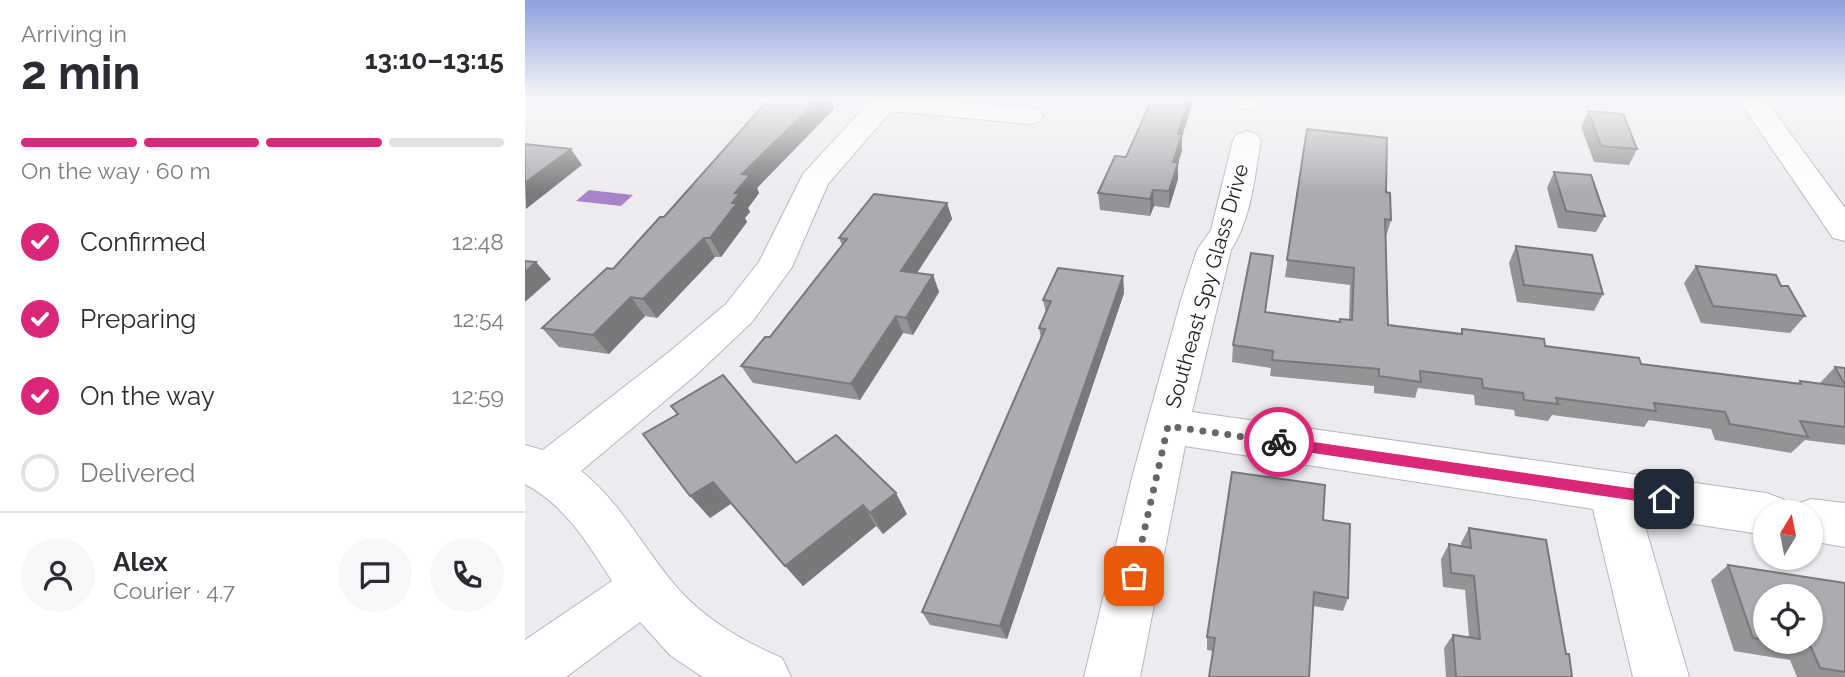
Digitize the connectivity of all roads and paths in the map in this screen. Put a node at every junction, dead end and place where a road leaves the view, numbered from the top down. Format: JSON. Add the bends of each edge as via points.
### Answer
{"nodes":[{"id":1,"x":859,"y":131,"type":"edge"},
{"id":2,"x":1244,"y":131,"type":"edge"},
{"id":3,"x":1773,"y":131,"type":"edge"},
{"id":4,"x":1845,"y":231,"type":"edge"},
{"id":5,"x":1168,"y":426,"type":"junction"},
{"id":6,"x":537,"y":467,"type":"edge"},
{"id":7,"x":1612,"y":491,"type":"junction"},
{"id":8,"x":1753,"y":512,"type":"edge"},
{"id":9,"x":1823,"y":522,"type":"edge"},
{"id":10,"x":1845,"y":525,"type":"edge"},
{"id":11,"x":646,"y":588,"type":"junction"},
{"id":12,"x":525,"y":673,"type":"edge"},
{"id":13,"x":763,"y":677,"type":"edge"},
{"id":14,"x":1112,"y":677,"type":"edge"},
{"id":15,"x":1661,"y":677,"type":"edge"}],
"edges":[{"from":1,"to":6,"type":"street","via":[[814,181],[775,268],[739,313],[683,363]]},
{"from":2,"to":5,"type":"street","name":"Southeast Spy Glass Drive","via":[[1231,215],[1206,273]]},
{"from":3,"to":4,"type":"street"},
{"from":5,"to":7,"type":"street"},
{"from":5,"to":14,"type":"street","name":"Southeast Spy Glass Drive"},
{"from":6,"to":11,"type":"street","via":[[582,500]]},
{"from":7,"to":8,"type":"street"},
{"from":7,"to":15,"type":"street"},
{"from":9,"to":10,"type":"street"},
{"from":11,"to":12,"type":"street"},
{"from":11,"to":13,"type":"street","via":[[681,629],[727,662]]}]}
